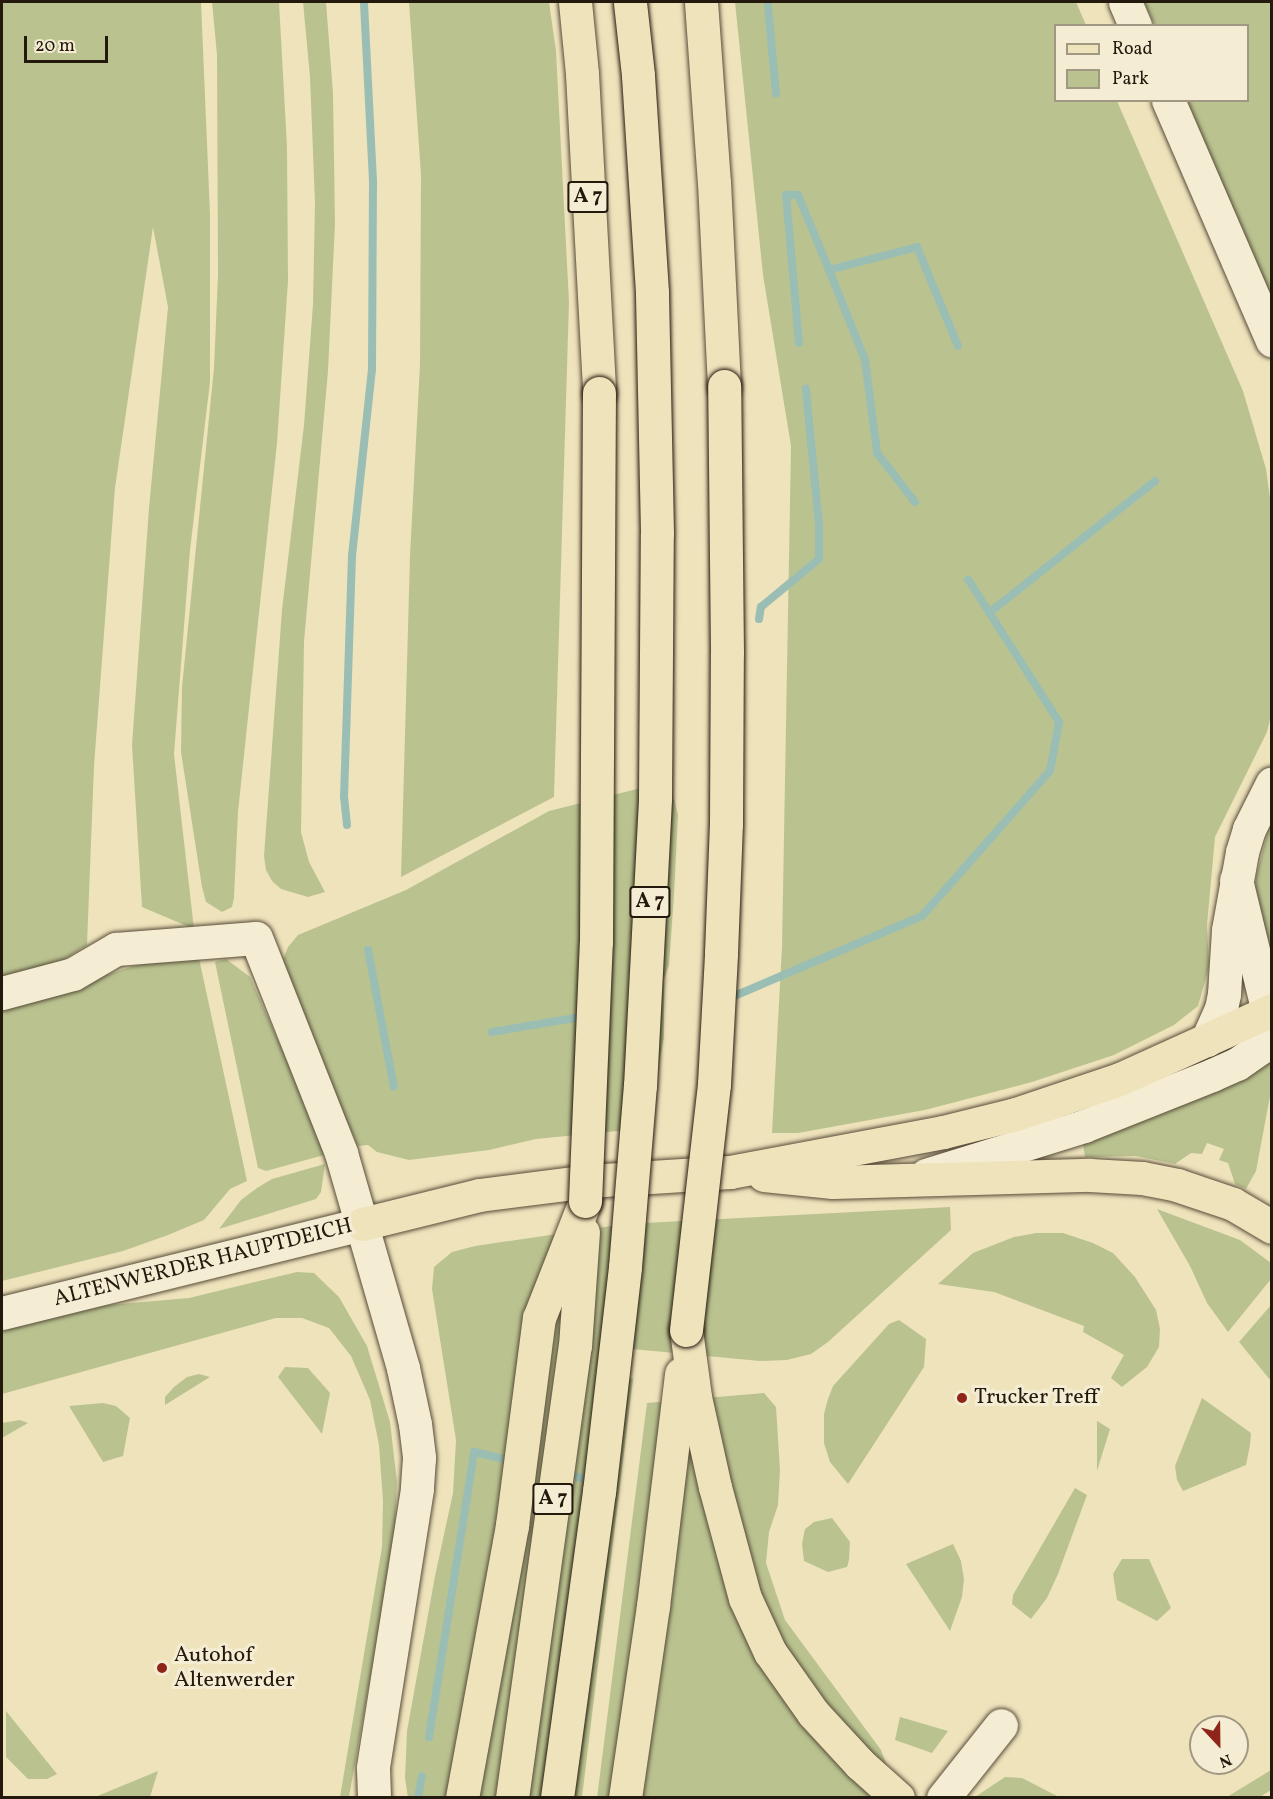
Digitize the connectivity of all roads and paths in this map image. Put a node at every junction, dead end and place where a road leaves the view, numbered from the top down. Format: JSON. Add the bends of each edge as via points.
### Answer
{"nodes":[{"id":1,"x":575,"y":2,"type":"edge"},
{"id":2,"x":630,"y":2,"type":"edge"},
{"id":3,"x":701,"y":2,"type":"edge"},
{"id":4,"x":1125,"y":2,"type":"edge"},
{"id":5,"x":1135,"y":24,"type":"edge"},
{"id":6,"x":1169,"y":102,"type":"edge"},
{"id":7,"x":1272,"y":340,"type":"edge"},
{"id":8,"x":1272,"y":783,"type":"edge"},
{"id":9,"x":1236,"y":880,"type":"junction"},
{"id":10,"x":2,"y":993,"type":"edge"},
{"id":11,"x":1270,"y":1011,"type":"edge"},
{"id":12,"x":1207,"y":1040,"type":"junction"},
{"id":13,"x":730,"y":1172,"type":"junction"},
{"id":14,"x":913,"y":1179,"type":"junction"},
{"id":15,"x":585,"y":1201,"type":"junction"},
{"id":16,"x":362,"y":1224,"type":"junction"},
{"id":17,"x":1272,"y":1227,"type":"edge"},
{"id":18,"x":2,"y":1312,"type":"edge"},
{"id":19,"x":686,"y":1330,"type":"junction"},
{"id":20,"x":1001,"y":1725,"type":"dead end"},
{"id":21,"x":374,"y":1797,"type":"edge"},
{"id":22,"x":462,"y":1797,"type":"edge"},
{"id":23,"x":512,"y":1797,"type":"edge"},
{"id":24,"x":557,"y":1797,"type":"edge"},
{"id":25,"x":625,"y":1797,"type":"edge"},
{"id":26,"x":898,"y":1797,"type":"edge"},
{"id":27,"x":943,"y":1797,"type":"edge"}],
"edges":[{"from":1,"to":15,"type":"main road","number":"A 7","bridge":true,"via":[[598,393],[596,942]]},
{"from":2,"to":24,"type":"main road","number":"A 7","bridge":true,"via":[[652,292],[657,533],[655,797],[640,1086],[625,1267]]},
{"from":3,"to":19,"type":"main road","bridge":true,"via":[[724,386],[728,653],[726,824],[714,1084]]},
{"from":4,"to":5,"type":"street"},
{"from":6,"to":7,"type":"street"},
{"from":8,"to":9,"type":"street","via":[[1250,829]]},
{"from":9,"to":11,"type":"street"},
{"from":9,"to":12,"type":"street","via":[[1224,994]]},
{"from":10,"to":16,"type":"street","via":[[73,974],[116,949],[256,938],[341,1153]]},
{"from":11,"to":12,"type":"main road"},
{"from":11,"to":14,"type":"street","via":[[1270,1027],[1264,1042],[1237,1064],[1084,1126]]},
{"from":12,"to":13,"type":"main road","via":[[1120,1079],[1016,1114]]},
{"from":13,"to":14,"type":"main road","via":[[833,1182]]},
{"from":13,"to":16,"type":"main road","via":[[511,1190]]},
{"from":14,"to":17,"type":"main road","via":[[1090,1175],[1142,1178],[1178,1185],[1233,1204]]},
{"from":15,"to":22,"type":"main road","via":[[539,1318],[512,1525]]},
{"from":15,"to":23,"type":"main road","number":"A 7","via":[[575,1346]]},
{"from":16,"to":18,"type":"street","name":"ALTENWERDER HAUPTDEICH"},
{"from":16,"to":21,"type":"street","name":"ALTENWERDER HAUPTDEICH","via":[[403,1368],[420,1458],[373,1768]]},
{"from":19,"to":25,"type":"main road","via":[[655,1594]]},
{"from":19,"to":26,"type":"main road","via":[[703,1431],[744,1598],[770,1652],[813,1713],[860,1764]]},
{"from":20,"to":27,"type":"street"}]}
